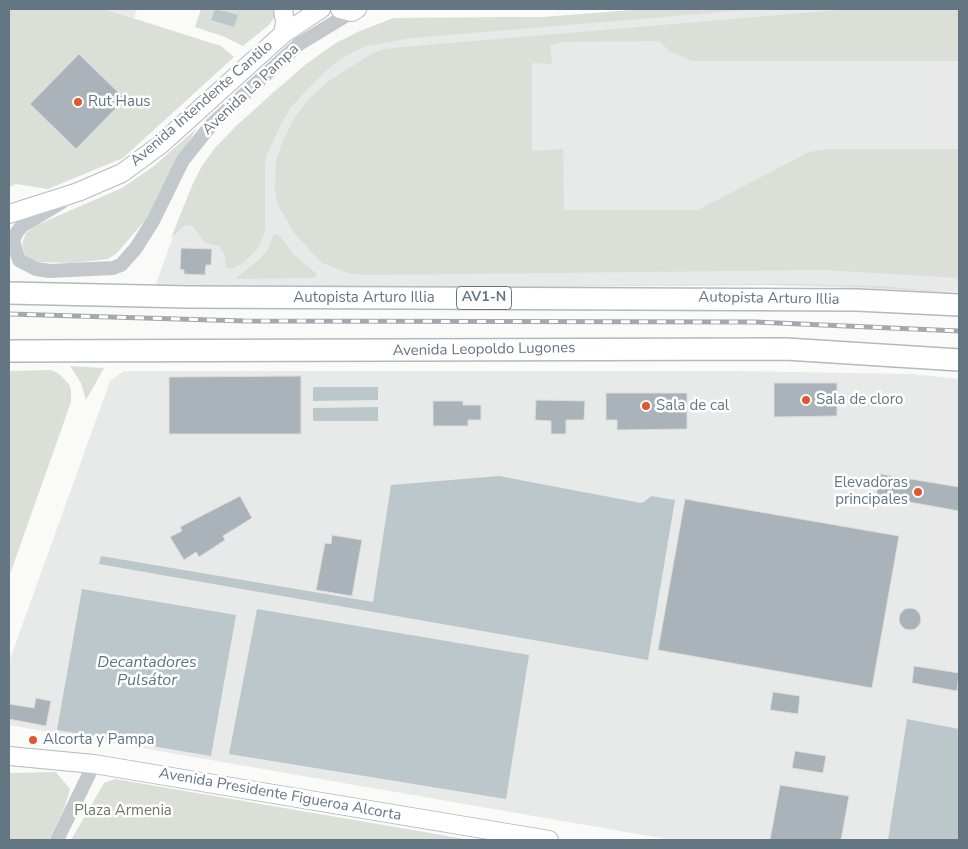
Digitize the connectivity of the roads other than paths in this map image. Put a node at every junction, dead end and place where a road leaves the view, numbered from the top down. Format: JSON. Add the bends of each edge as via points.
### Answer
{"nodes":[{"id":1,"x":283,"y":9,"type":"edge"},
{"id":2,"x":321,"y":9,"type":"edge"},
{"id":3,"x":350,"y":10,"type":"edge"},
{"id":4,"x":283,"y":34,"type":"junction"},
{"id":5,"x":78,"y":192,"type":"junction"},
{"id":6,"x":9,"y":214,"type":"edge"},
{"id":7,"x":9,"y":293,"type":"edge"},
{"id":8,"x":959,"y":305,"type":"edge"},
{"id":9,"x":9,"y":351,"type":"edge"},
{"id":10,"x":959,"y":360,"type":"edge"},
{"id":11,"x":9,"y":756,"type":"edge"},
{"id":12,"x":94,"y":764,"type":"junction"},
{"id":13,"x":57,"y":840,"type":"edge"},
{"id":14,"x":550,"y":840,"type":"edge"}],
"edges":[{"from":1,"to":4,"type":"main road"},
{"from":2,"to":4,"type":"main road","name":"Avenida La Pampa"},
{"from":3,"to":5,"type":"street","name":"Avenida La Pampa","via":[[299,44],[212,124],[183,160],[153,221],[121,265],[74,271],[26,266],[14,251],[13,241],[17,232]]},
{"from":4,"to":5,"type":"main road","name":"Avenida Intendente Cantilo","via":[[145,157],[122,173]]},
{"from":5,"to":6,"type":"main road","name":"Avenida Intendente Cantilo"},
{"from":7,"to":8,"type":"highway","name":"Autopista Arturo Illia","number":"AV1-N","via":[[188,298],[828,300]]},
{"from":9,"to":10,"type":"highway","name":"Avenida Leopoldo Lugones","via":[[786,349]]},
{"from":11,"to":12,"type":"main road","name":"Avenida Presidente Figueroa Alcorta"},
{"from":12,"to":13,"type":"street"},
{"from":12,"to":14,"type":"main road","name":"Avenida Presidente Figueroa Alcorta"}]}
